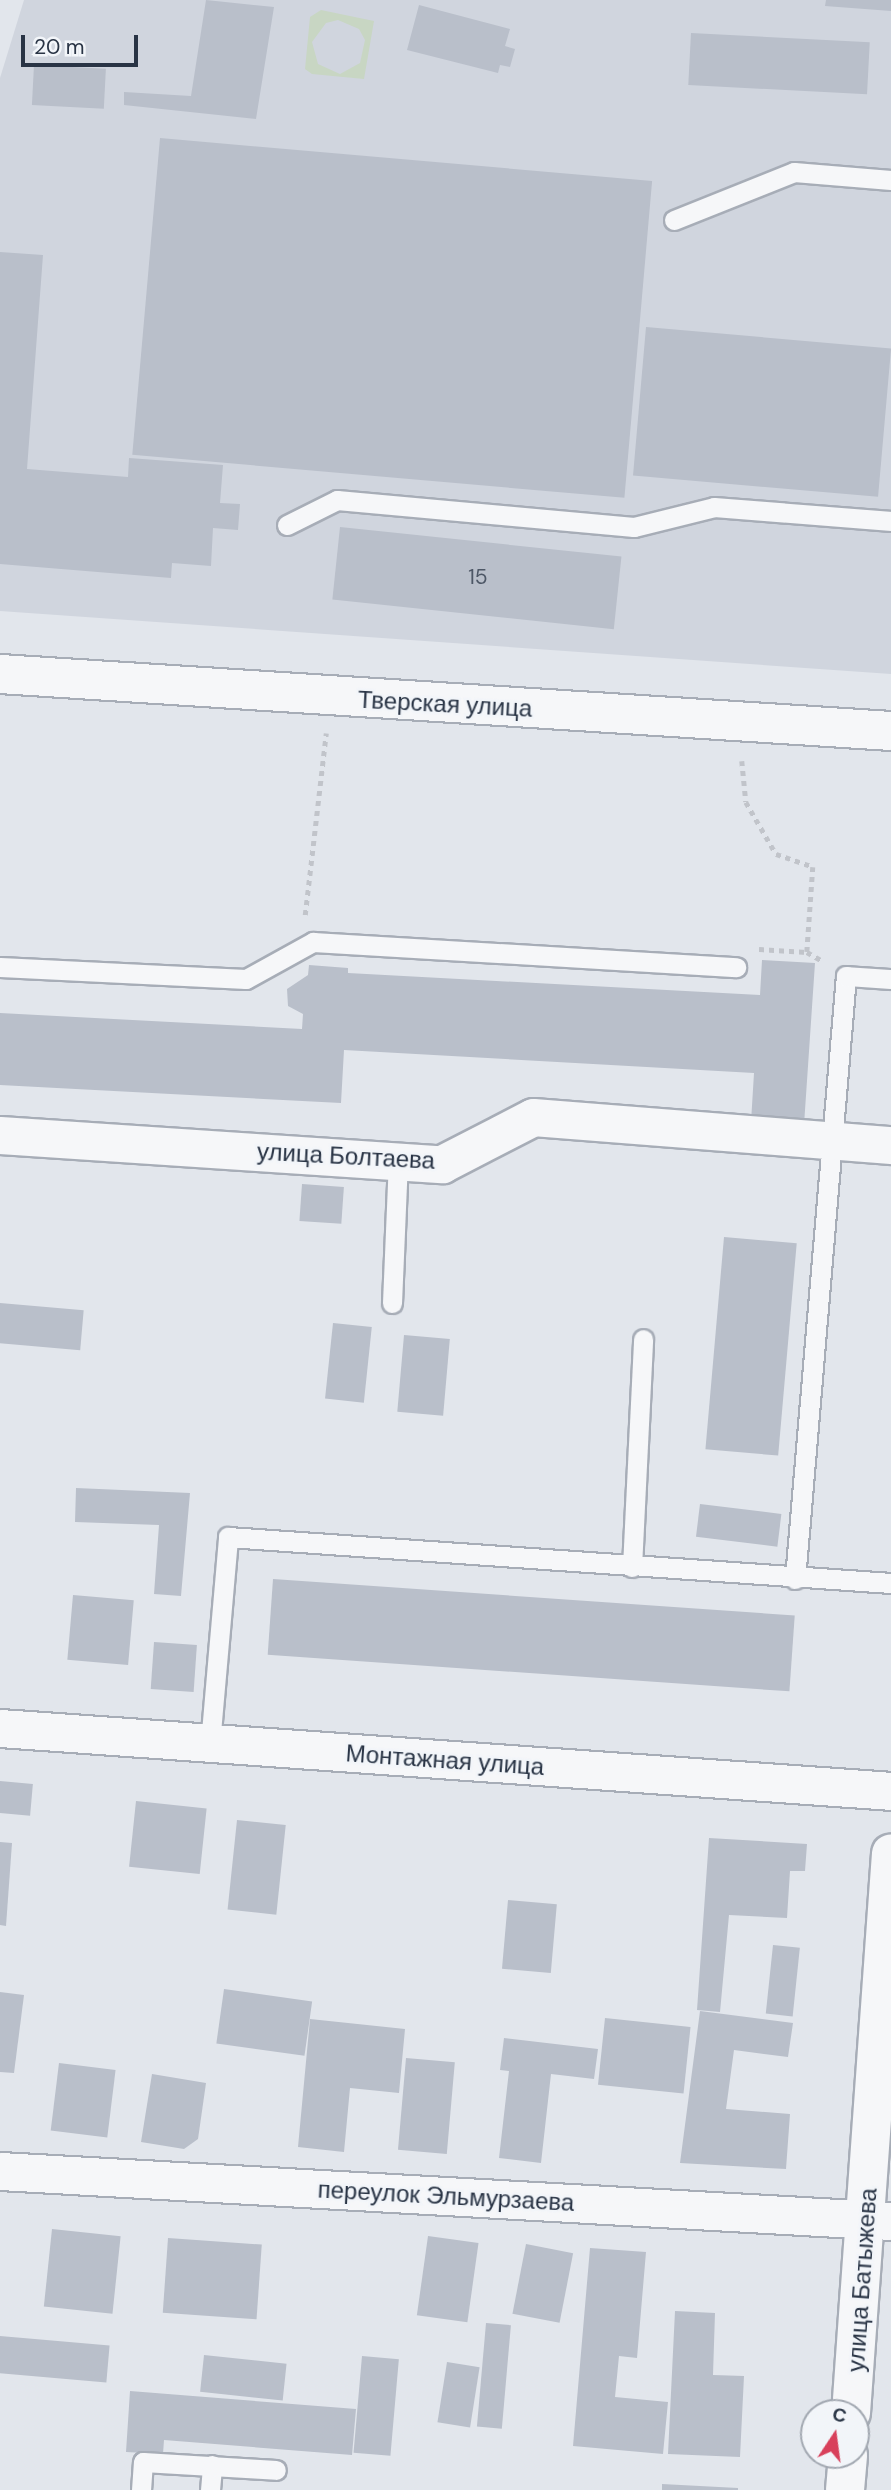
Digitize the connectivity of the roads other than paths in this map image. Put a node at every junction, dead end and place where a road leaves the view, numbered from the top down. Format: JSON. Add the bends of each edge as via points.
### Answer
{"nodes":[{"id":1,"x":891,"y":180,"type":"edge"},
{"id":2,"x":674,"y":220,"type":"dead end"},
{"id":3,"x":891,"y":521,"type":"edge"},
{"id":4,"x":287,"y":525,"type":"dead end"},
{"id":5,"x":0,"y":674,"type":"edge"},
{"id":6,"x":891,"y":732,"type":"edge"},
{"id":7,"x":0,"y":967,"type":"edge"},
{"id":8,"x":736,"y":967,"type":"road end"},
{"id":9,"x":891,"y":979,"type":"edge"},
{"id":10,"x":0,"y":1135,"type":"edge"},
{"id":11,"x":832,"y":1140,"type":"junction"},
{"id":12,"x":891,"y":1145,"type":"edge"},
{"id":13,"x":398,"y":1161,"type":"junction"},
{"id":14,"x":392,"y":1303,"type":"dead end"},
{"id":15,"x":643,"y":1339,"type":"dead end"},
{"id":16,"x":632,"y":1567,"type":"junction"},
{"id":17,"x":795,"y":1579,"type":"junction"},
{"id":18,"x":891,"y":1583,"type":"edge"},
{"id":19,"x":0,"y":1728,"type":"edge"},
{"id":20,"x":210,"y":1744,"type":"junction"},
{"id":21,"x":891,"y":1791,"type":"edge"},
{"id":22,"x":891,"y":1853,"type":"edge"},
{"id":23,"x":0,"y":2171,"type":"edge"},
{"id":24,"x":879,"y":2220,"type":"edge"},
{"id":25,"x":853,"y":2399,"type":"edge"},
{"id":26,"x":212,"y":2465,"type":"junction"},
{"id":27,"x":847,"y":2469,"type":"edge"},
{"id":28,"x":276,"y":2470,"type":"dead end"},
{"id":29,"x":141,"y":2490,"type":"edge"},
{"id":30,"x":210,"y":2490,"type":"edge"},
{"id":31,"x":845,"y":2490,"type":"edge"}],
"edges":[{"from":1,"to":2,"type":"lane","via":[[794,172]]},
{"from":3,"to":4,"type":"lane","via":[[714,507],[634,527],[337,500]]},
{"from":5,"to":6,"type":"street","name":"Тверская улица"},
{"from":7,"to":8,"type":"lane","via":[[246,979],[313,942]]},
{"from":9,"to":11,"type":"lane","via":[[846,976]]},
{"from":10,"to":13,"type":"street","name":"улица Болтаева"},
{"from":11,"to":12,"type":"street","name":"улица Болтаева"},
{"from":11,"to":13,"type":"street","name":"улица Болтаева","via":[[533,1117],[442,1164]]},
{"from":11,"to":17,"type":"lane"},
{"from":13,"to":14,"type":"lane"},
{"from":15,"to":16,"type":"lane"},
{"from":16,"to":17,"type":"lane"},
{"from":16,"to":20,"type":"lane","via":[[228,1537]]},
{"from":17,"to":18,"type":"lane"},
{"from":19,"to":20,"type":"street","name":"Монтажная улица"},
{"from":20,"to":21,"type":"street","name":"Монтажная улица"},
{"from":22,"to":24,"type":"street","name":"улица Батыжева"},
{"from":23,"to":24,"type":"street","name":"переулок Эльмурзаева"},
{"from":24,"to":25,"type":"street","name":"улица Батыжева"},
{"from":26,"to":28,"type":"lane"},
{"from":26,"to":29,"type":"lane","via":[[143,2462]]},
{"from":26,"to":30,"type":"lane"},
{"from":27,"to":31,"type":"street"}]}
